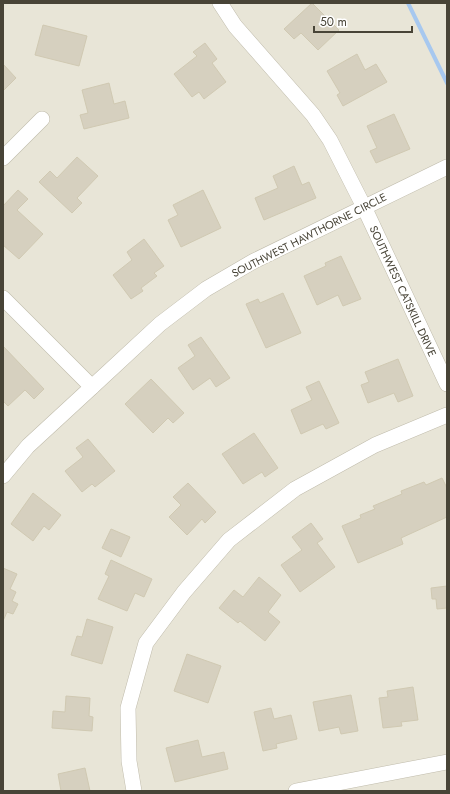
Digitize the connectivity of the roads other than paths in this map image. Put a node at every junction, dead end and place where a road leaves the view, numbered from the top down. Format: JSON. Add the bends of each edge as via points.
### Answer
{"nodes":[{"id":1,"x":220,"y":3,"type":"edge"},
{"id":2,"x":42,"y":119,"type":"dead end"},
{"id":3,"x":3,"y":158,"type":"edge"},
{"id":4,"x":447,"y":168,"type":"edge"},
{"id":5,"x":364,"y":207,"type":"junction"},
{"id":6,"x":3,"y":298,"type":"edge"},
{"id":7,"x":447,"y":384,"type":"edge"},
{"id":8,"x":92,"y":387,"type":"junction"},
{"id":9,"x":447,"y":415,"type":"edge"},
{"id":10,"x":3,"y":476,"type":"edge"},
{"id":11,"x":447,"y":762,"type":"edge"},
{"id":12,"x":134,"y":791,"type":"edge"},
{"id":13,"x":296,"y":791,"type":"edge"}],
"edges":[{"from":1,"to":5,"type":"street","name":"SOUTHWEST CATSKILL DRIVE","via":[[235,26],[313,115],[330,140]]},
{"from":2,"to":3,"type":"street"},
{"from":4,"to":5,"type":"street","name":"SOUTHWEST HAWTHORNE CIRCLE"},
{"from":5,"to":7,"type":"street","name":"SOUTHWEST CATSKILL DRIVE"},
{"from":5,"to":8,"type":"street","name":"SOUTHWEST HAWTHORNE CIRCLE","via":[[254,260],[206,289],[160,324]]},
{"from":6,"to":8,"type":"street"},
{"from":8,"to":10,"type":"street","name":"SOUTHWEST HAWTHORNE CIRCLE","via":[[28,446]]},
{"from":9,"to":12,"type":"street","via":[[375,445],[295,489],[229,540],[184,592],[146,643],[128,708],[129,761]]},
{"from":11,"to":13,"type":"street"}]}
